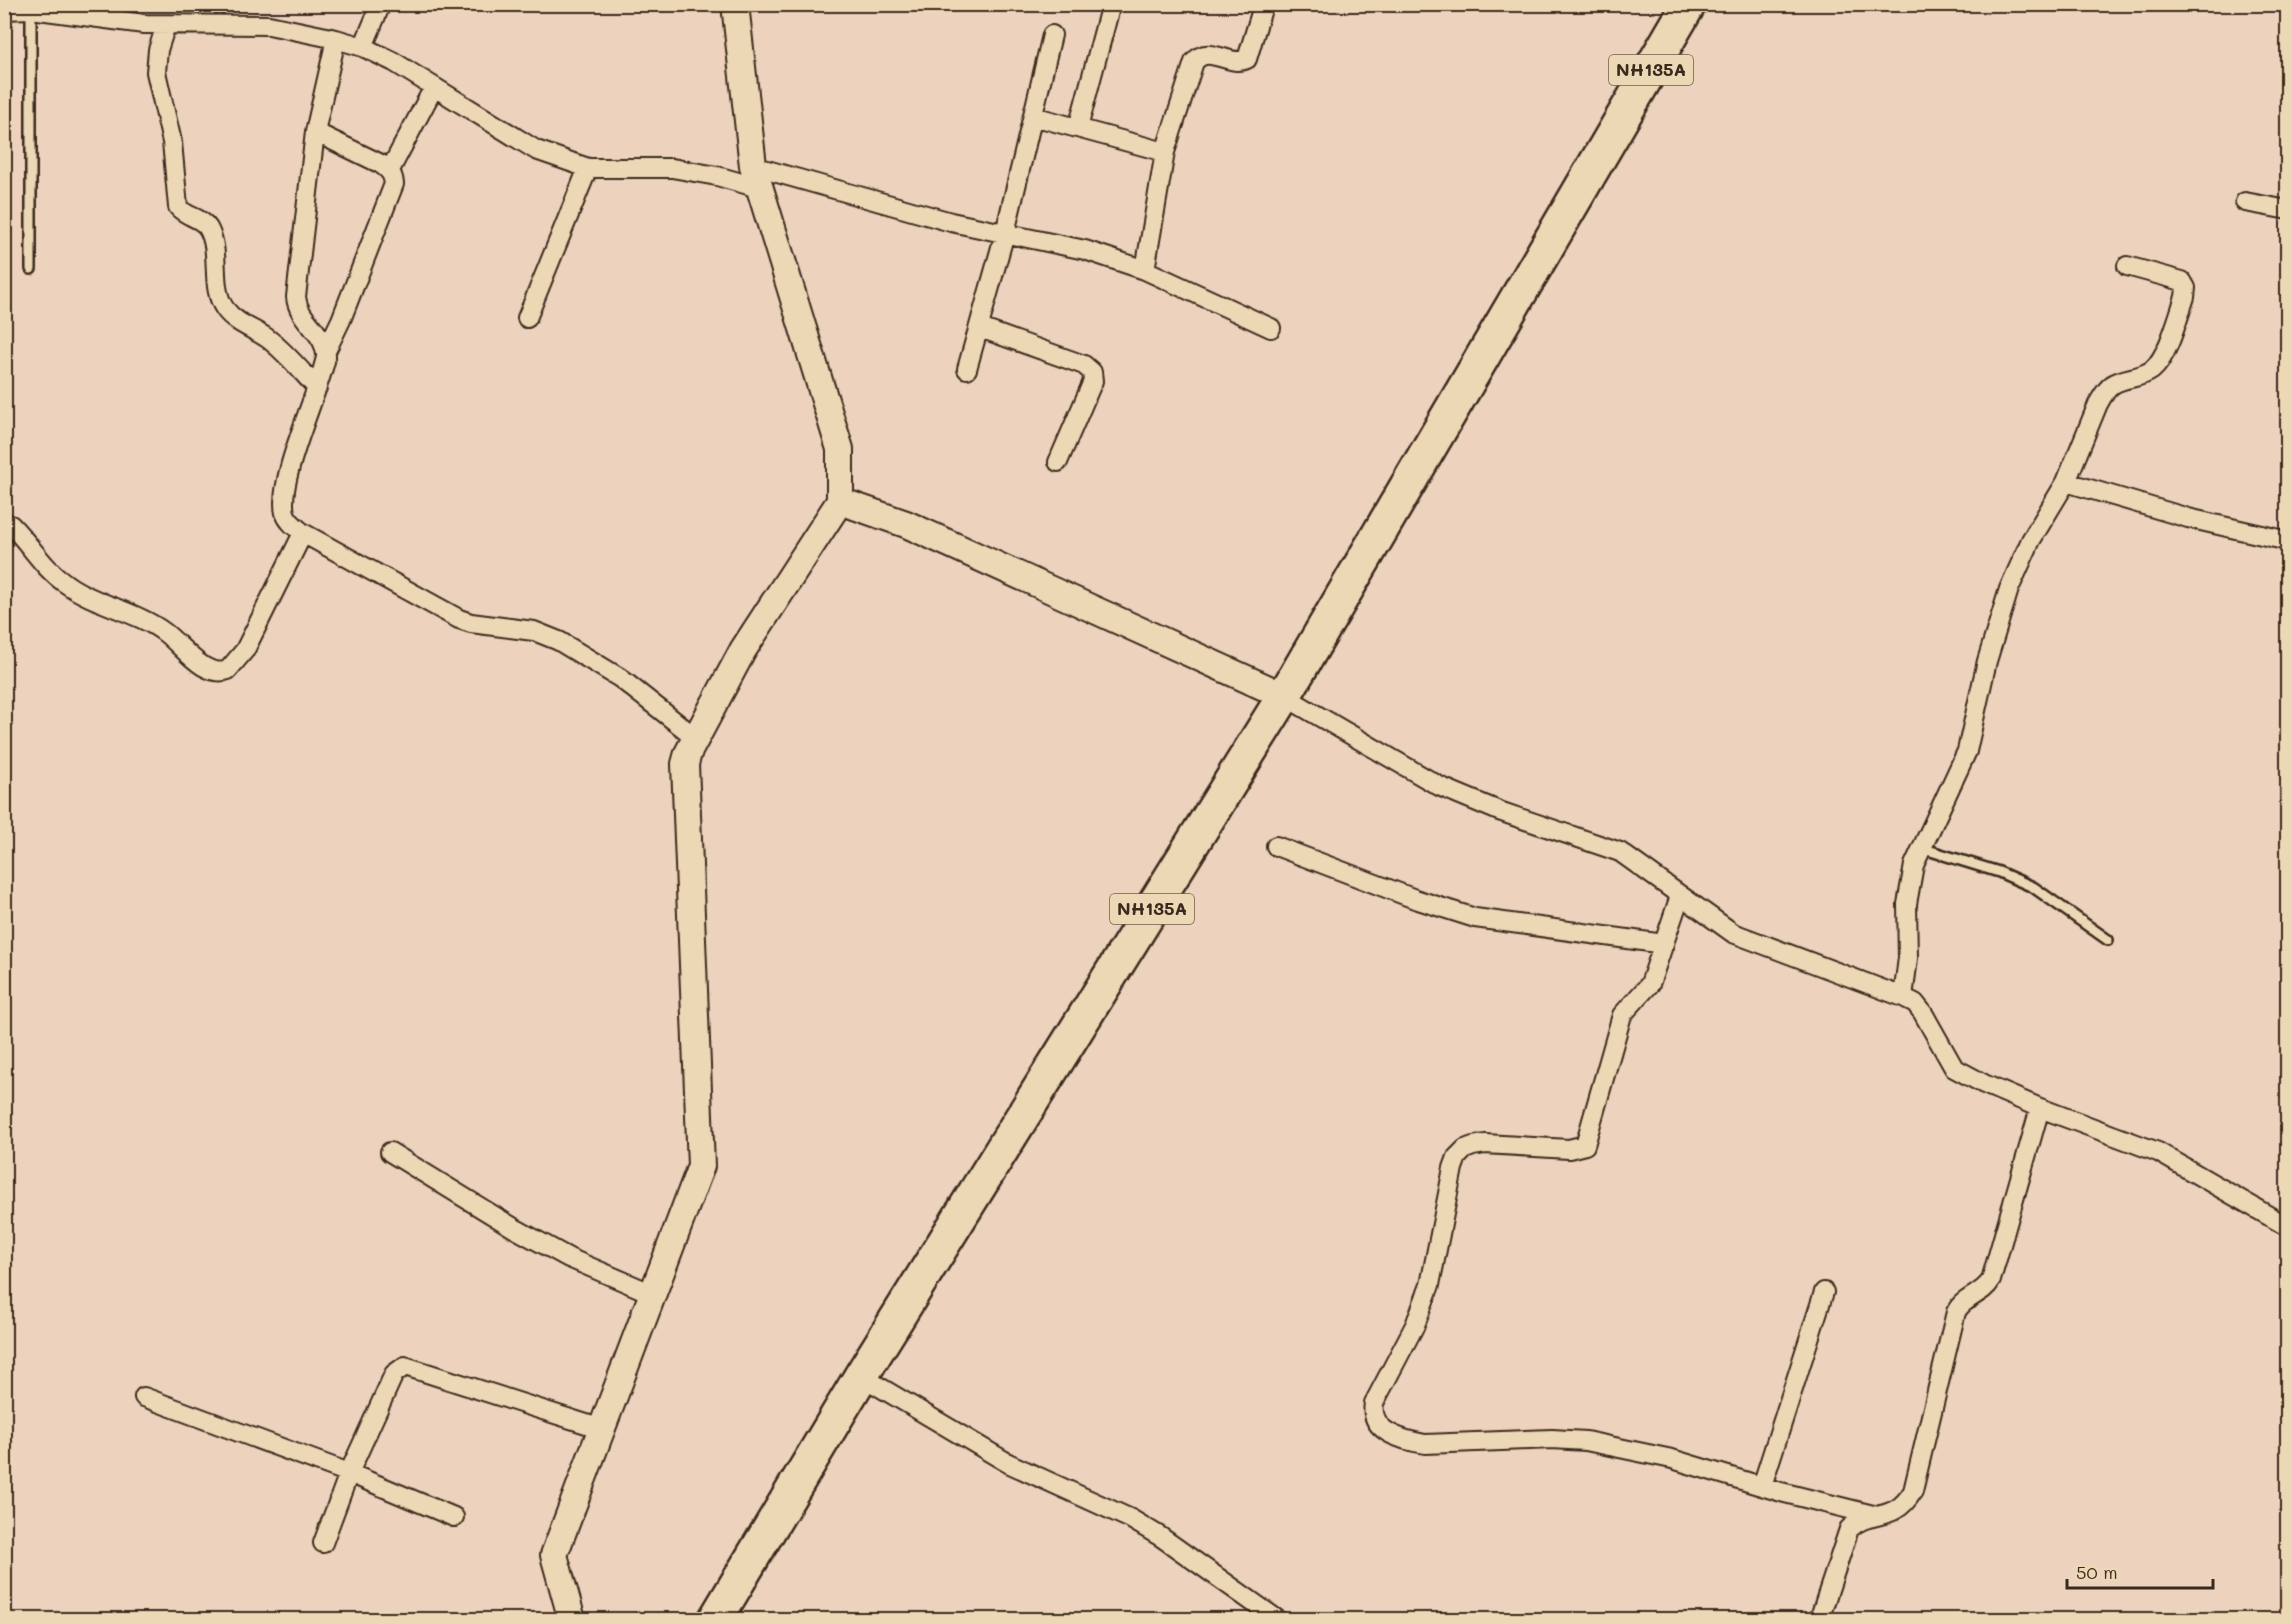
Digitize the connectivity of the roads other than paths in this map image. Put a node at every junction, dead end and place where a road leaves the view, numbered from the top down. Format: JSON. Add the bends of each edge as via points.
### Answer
{"nodes":[{"id":1,"x":381,"y":4,"type":"edge"},
{"id":2,"x":735,"y":4,"type":"edge"},
{"id":3,"x":1111,"y":4,"type":"edge"},
{"id":4,"x":1689,"y":4,"type":"edge"},
{"id":5,"x":1263,"y":6,"type":"edge"},
{"id":6,"x":4,"y":9,"type":"edge"},
{"id":7,"x":31,"y":9,"type":"junction"},
{"id":8,"x":166,"y":25,"type":"junction"},
{"id":9,"x":1052,"y":35,"type":"dead end"},
{"id":10,"x":336,"y":39,"type":"junction"},
{"id":11,"x":363,"y":47,"type":"junction"},
{"id":12,"x":434,"y":87,"type":"junction"},
{"id":13,"x":1033,"y":116,"type":"junction"},
{"id":14,"x":1078,"y":128,"type":"junction"},
{"id":15,"x":315,"y":132,"type":"junction"},
{"id":16,"x":1165,"y":152,"type":"junction"},
{"id":17,"x":588,"y":168,"type":"junction"},
{"id":18,"x":390,"y":170,"type":"junction"},
{"id":19,"x":756,"y":177,"type":"junction"},
{"id":20,"x":2245,"y":202,"type":"dead end"},
{"id":21,"x":2288,"y":210,"type":"edge"},
{"id":22,"x":1005,"y":233,"type":"junction"},
{"id":23,"x":2127,"y":266,"type":"dead end"},
{"id":24,"x":31,"y":269,"type":"dead end"},
{"id":25,"x":1145,"y":270,"type":"junction"},
{"id":26,"x":527,"y":318,"type":"dead end"},
{"id":27,"x":1271,"y":327,"type":"dead end"},
{"id":28,"x":980,"y":328,"type":"junction"},
{"id":29,"x":326,"y":351,"type":"junction"},
{"id":30,"x":967,"y":369,"type":"dead end"},
{"id":31,"x":317,"y":388,"type":"junction"},
{"id":32,"x":1058,"y":462,"type":"dead end"},
{"id":33,"x":2066,"y":482,"type":"junction"},
{"id":34,"x":840,"y":501,"type":"junction"},
{"id":35,"x":4,"y":523,"type":"edge"},
{"id":36,"x":303,"y":533,"type":"junction"},
{"id":37,"x":2288,"y":541,"type":"edge"},
{"id":38,"x":1284,"y":696,"type":"junction"},
{"id":39,"x":693,"y":745,"type":"junction"},
{"id":40,"x":1276,"y":846,"type":"dead end"},
{"id":41,"x":1921,"y":848,"type":"junction"},
{"id":42,"x":1680,"y":896,"type":"junction"},
{"id":43,"x":2108,"y":940,"type":"dead end"},
{"id":44,"x":1664,"y":944,"type":"junction"},
{"id":45,"x":1903,"y":997,"type":"junction"},
{"id":46,"x":2040,"y":1108,"type":"junction"},
{"id":47,"x":390,"y":1152,"type":"dead end"},
{"id":48,"x":2288,"y":1227,"type":"edge"},
{"id":49,"x":1824,"y":1292,"type":"dead end"},
{"id":50,"x":653,"y":1294,"type":"junction"},
{"id":51,"x":861,"y":1376,"type":"junction"},
{"id":52,"x":144,"y":1397,"type":"dead end"},
{"id":53,"x":602,"y":1429,"type":"junction"},
{"id":54,"x":349,"y":1473,"type":"junction"},
{"id":55,"x":1762,"y":1486,"type":"junction"},
{"id":56,"x":1877,"y":1516,"type":"junction"},
{"id":57,"x":454,"y":1517,"type":"dead end"},
{"id":58,"x":323,"y":1543,"type":"dead end"},
{"id":59,"x":1255,"y":1612,"type":"edge"},
{"id":60,"x":572,"y":1620,"type":"edge"},
{"id":61,"x":715,"y":1620,"type":"edge"},
{"id":62,"x":1278,"y":1620,"type":"edge"},
{"id":63,"x":1818,"y":1620,"type":"edge"}],
"edges":[{"from":1,"to":11,"type":"street"},
{"from":2,"to":19,"type":"main road"},
{"from":3,"to":14,"type":"street"},
{"from":4,"to":38,"type":"highway","number":"NH135A"},
{"from":5,"to":16,"type":"street","via":[[1247,59],[1239,62],[1207,53],[1197,58]]},
{"from":6,"to":7,"type":"street"},
{"from":7,"to":8,"type":"street"},
{"from":7,"to":24,"type":"lane"},
{"from":8,"to":10,"type":"street","via":[[269,25]]},
{"from":8,"to":31,"type":"street","via":[[156,72],[172,142],[178,207],[204,222],[211,234],[217,287],[224,308],[282,350]]},
{"from":9,"to":13,"type":"street"},
{"from":10,"to":11,"type":"street"},
{"from":10,"to":15,"type":"street"},
{"from":11,"to":12,"type":"street"},
{"from":12,"to":17,"type":"street","via":[[536,150]]},
{"from":12,"to":18,"type":"street"},
{"from":13,"to":14,"type":"street"},
{"from":13,"to":22,"type":"street"},
{"from":14,"to":16,"type":"street"},
{"from":15,"to":18,"type":"street"},
{"from":15,"to":29,"type":"street","via":[[296,297],[299,311]]},
{"from":16,"to":25,"type":"street"},
{"from":17,"to":19,"type":"street","via":[[682,169],[717,176]]},
{"from":17,"to":26,"type":"street"},
{"from":18,"to":29,"type":"street","via":[[392,192]]},
{"from":19,"to":22,"type":"street"},
{"from":19,"to":34,"type":"main road","via":[[840,449]]},
{"from":20,"to":21,"type":"street"},
{"from":22,"to":25,"type":"street","via":[[1085,250]]},
{"from":22,"to":28,"type":"street"},
{"from":23,"to":33,"type":"street","via":[[2182,281],[2185,297],[2157,365],[2142,375],[2111,385],[2105,392]]},
{"from":25,"to":27,"type":"street"},
{"from":28,"to":30,"type":"street"},
{"from":28,"to":32,"type":"street","via":[[1084,365],[1092,372],[1093,381]]},
{"from":29,"to":31,"type":"street"},
{"from":31,"to":36,"type":"street","via":[[285,496],[285,513]]},
{"from":33,"to":37,"type":"street","via":[[2188,518]]},
{"from":33,"to":41,"type":"street","via":[[2031,540],[2009,589],[1987,661],[1967,751]]},
{"from":34,"to":38,"type":"main road","via":[[906,525]]},
{"from":34,"to":39,"type":"main road","via":[[743,650]]},
{"from":35,"to":36,"type":"street","via":[[11,525],[66,584],[154,625],[204,667],[217,672],[228,670],[245,650]]},
{"from":36,"to":39,"type":"street","via":[[459,619],[534,631],[559,640],[620,678]]},
{"from":38,"to":42,"type":"street","via":[[1438,786],[1620,852]]},
{"from":38,"to":51,"type":"highway","number":"NH135A"},
{"from":39,"to":50,"type":"main road","via":[[685,764],[701,1166]]},
{"from":40,"to":44,"type":"street","via":[[1475,918]]},
{"from":41,"to":43,"type":"lane","via":[[2033,887]]},
{"from":41,"to":45,"type":"street","via":[[1907,904],[1908,958]]},
{"from":42,"to":44,"type":"street"},
{"from":42,"to":45,"type":"street","via":[[1733,933]]},
{"from":44,"to":55,"type":"street","via":[[1650,984],[1622,1016],[1585,1145],[1569,1149],[1485,1144],[1465,1149],[1458,1157],[1452,1168],[1430,1286],[1374,1403],[1373,1415],[1378,1425],[1410,1441],[1442,1445],[1552,1439],[1586,1442],[1672,1459]]},
{"from":45,"to":46,"type":"street","via":[[1923,1013],[1954,1068]]},
{"from":46,"to":48,"type":"street","via":[[2158,1152]]},
{"from":46,"to":56,"type":"street","via":[[1991,1280],[1956,1312],[1913,1491],[1899,1509]]},
{"from":47,"to":50,"type":"street","via":[[569,1258]]},
{"from":49,"to":55,"type":"street"},
{"from":50,"to":53,"type":"main road"},
{"from":51,"to":59,"type":"street","via":[[1008,1463],[1131,1519],[1161,1537]]},
{"from":51,"to":61,"type":"highway","number":"NH135A"},
{"from":52,"to":54,"type":"street"},
{"from":53,"to":54,"type":"street","via":[[405,1366],[394,1374]]},
{"from":53,"to":60,"type":"main road","via":[[554,1555]]},
{"from":54,"to":57,"type":"street"},
{"from":54,"to":58,"type":"street"},
{"from":55,"to":56,"type":"street"},
{"from":56,"to":63,"type":"street","via":[[1849,1529]]},
{"from":59,"to":62,"type":"street"}]}
